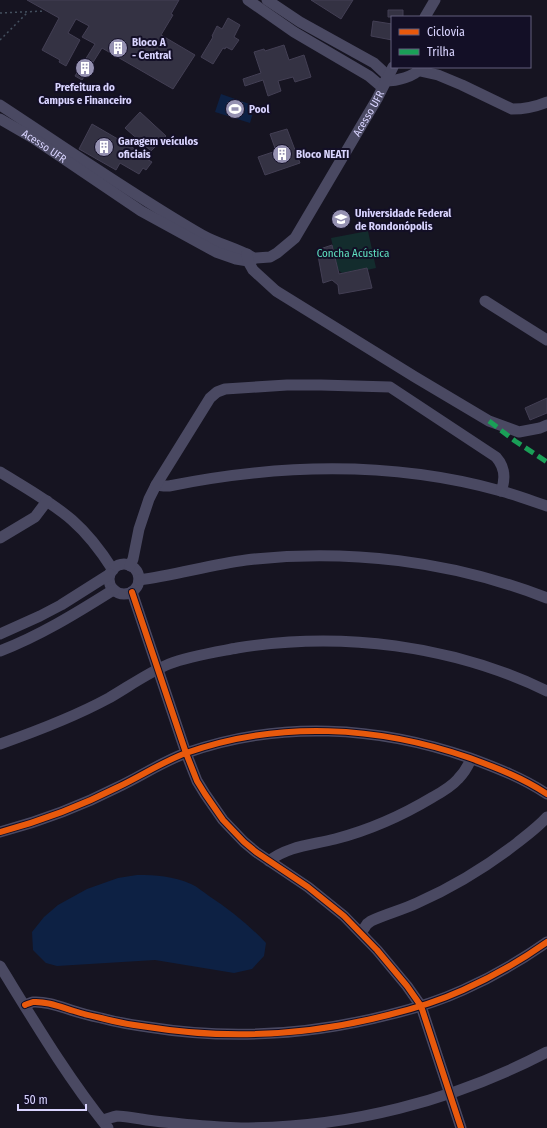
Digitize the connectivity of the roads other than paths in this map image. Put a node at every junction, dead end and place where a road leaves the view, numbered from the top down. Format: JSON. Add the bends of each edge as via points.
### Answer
{"nodes":[{"id":1,"x":248,"y":0,"type":"edge"},
{"id":2,"x":267,"y":0,"type":"edge"},
{"id":3,"x":435,"y":0,"type":"edge"},
{"id":4,"x":426,"y":16,"type":"edge"},
{"id":5,"x":421,"y":69,"type":"edge"},
{"id":6,"x":387,"y":78,"type":"edge"},
{"id":7,"x":547,"y":102,"type":"edge"},
{"id":8,"x":0,"y":105,"type":"edge"},
{"id":9,"x":0,"y":119,"type":"edge"},
{"id":10,"x":89,"y":170,"type":"junction"},
{"id":11,"x":250,"y":258,"type":"junction"},
{"id":12,"x":485,"y":301,"type":"dead end"},
{"id":13,"x":547,"y":340,"type":"edge"},
{"id":14,"x":547,"y":425,"type":"edge"},
{"id":15,"x":0,"y":472,"type":"edge"},
{"id":16,"x":156,"y":485,"type":"junction"},
{"id":17,"x":501,"y":491,"type":"junction"},
{"id":18,"x":47,"y":501,"type":"junction"},
{"id":19,"x":547,"y":506,"type":"edge"},
{"id":20,"x":0,"y":538,"type":"edge"},
{"id":21,"x":130,"y":566,"type":"junction"},
{"id":22,"x":111,"y":572,"type":"junction"},
{"id":23,"x":139,"y":580,"type":"junction"},
{"id":24,"x":114,"y":590,"type":"junction"},
{"id":25,"x":132,"y":592,"type":"junction"},
{"id":26,"x":547,"y":598,"type":"edge"},
{"id":27,"x":0,"y":634,"type":"edge"},
{"id":28,"x":0,"y":651,"type":"edge"},
{"id":29,"x":158,"y":669,"type":"junction"},
{"id":30,"x":547,"y":691,"type":"edge"},
{"id":31,"x":0,"y":744,"type":"edge"},
{"id":32,"x":186,"y":753,"type":"junction"},
{"id":33,"x":471,"y":759,"type":"junction"},
{"id":34,"x":547,"y":794,"type":"edge"},
{"id":35,"x":547,"y":817,"type":"edge"},
{"id":36,"x":0,"y":832,"type":"edge"},
{"id":37,"x":269,"y":861,"type":"junction"},
{"id":38,"x":361,"y":933,"type":"junction"},
{"id":39,"x":547,"y":942,"type":"edge"},
{"id":40,"x":0,"y":966,"type":"edge"},
{"id":41,"x":24,"y":1005,"type":"junction"},
{"id":42,"x":421,"y":1006,"type":"junction"},
{"id":43,"x":547,"y":1052,"type":"edge"},
{"id":44,"x":450,"y":1094,"type":"junction"},
{"id":45,"x":105,"y":1124,"type":"edge"},
{"id":46,"x":461,"y":1128,"type":"edge"}],
"edges":[{"from":1,"to":6,"type":"street","name":"Acesso UFR","via":[[294,32],[369,76]]},
{"from":2,"to":6,"type":"street","via":[[300,22],[374,63]]},
{"from":3,"to":4,"type":"street"},
{"from":5,"to":6,"type":"street","via":[[399,80]]},
{"from":5,"to":7,"type":"street","via":[[512,109],[533,107]]},
{"from":6,"to":11,"type":"street","name":"Acesso UFR","via":[[295,238],[270,257]]},
{"from":8,"to":10,"type":"street"},
{"from":9,"to":10,"type":"street","name":"Acesso UFR"},
{"from":10,"to":11,"type":"street","name":"Acesso UFR","via":[[129,191],[236,259]]},
{"from":11,"to":14,"type":"street","via":[[253,270],[276,291],[489,421],[519,432]]},
{"from":12,"to":13,"type":"street"},
{"from":15,"to":18,"type":"street"},
{"from":16,"to":17,"type":"street","via":[[169,486],[254,472],[338,469],[420,475]]},
{"from":16,"to":17,"type":"street","via":[[210,398],[217,392],[225,389],[287,385],[335,385],[390,387],[496,457],[504,474]]},
{"from":16,"to":21,"type":"street","via":[[139,529]]},
{"from":17,"to":19,"type":"street"},
{"from":18,"to":20,"type":"street","via":[[35,517]]},
{"from":18,"to":22,"type":"street","via":[[84,531],[100,550]]},
{"from":21,"to":22,"type":"street","via":[[121,565]]},
{"from":21,"to":23,"type":"street","via":[[137,571]]},
{"from":22,"to":24,"type":"street","via":[[110,583]]},
{"from":22,"to":27,"type":"street","via":[[61,605]]},
{"from":23,"to":25,"type":"street"},
{"from":23,"to":26,"type":"street","via":[[245,560],[304,556],[364,557],[452,569],[509,584]]},
{"from":24,"to":25,"type":"street","via":[[123,594]]},
{"from":24,"to":28,"type":"street","via":[[58,623]]},
{"from":25,"to":29,"type":"street"},
{"from":29,"to":30,"type":"street","via":[[197,656],[251,646],[305,641],[360,642],[413,649],[466,661]]},
{"from":29,"to":31,"type":"street","via":[[81,712]]},
{"from":29,"to":32,"type":"street"},
{"from":32,"to":33,"type":"street","via":[[256,736],[328,731],[399,738]]},
{"from":32,"to":36,"type":"street","via":[[73,808]]},
{"from":32,"to":37,"type":"street","via":[[197,781],[218,814],[233,832]]},
{"from":33,"to":34,"type":"street","via":[[507,772]]},
{"from":33,"to":37,"type":"street","via":[[455,782],[410,810],[356,833],[290,849]]},
{"from":35,"to":38,"type":"street","via":[[513,846],[473,874],[416,904],[376,919],[367,924]]},
{"from":37,"to":38,"type":"street","via":[[308,887]]},
{"from":38,"to":42,"type":"street","via":[[393,968]]},
{"from":39,"to":42,"type":"street","via":[[494,975]]},
{"from":40,"to":41,"type":"street"},
{"from":41,"to":42,"type":"street","via":[[33,1002],[47,1003],[102,1018],[158,1029],[243,1034],[322,1028],[372,1019]]},
{"from":41,"to":45,"type":"street","via":[[61,1064]]},
{"from":42,"to":44,"type":"street"},
{"from":43,"to":44,"type":"street","via":[[501,1075]]},
{"from":44,"to":45,"type":"street","via":[[421,1104],[362,1118],[301,1126],[216,1127],[117,1116]]},
{"from":44,"to":46,"type":"street"}]}
